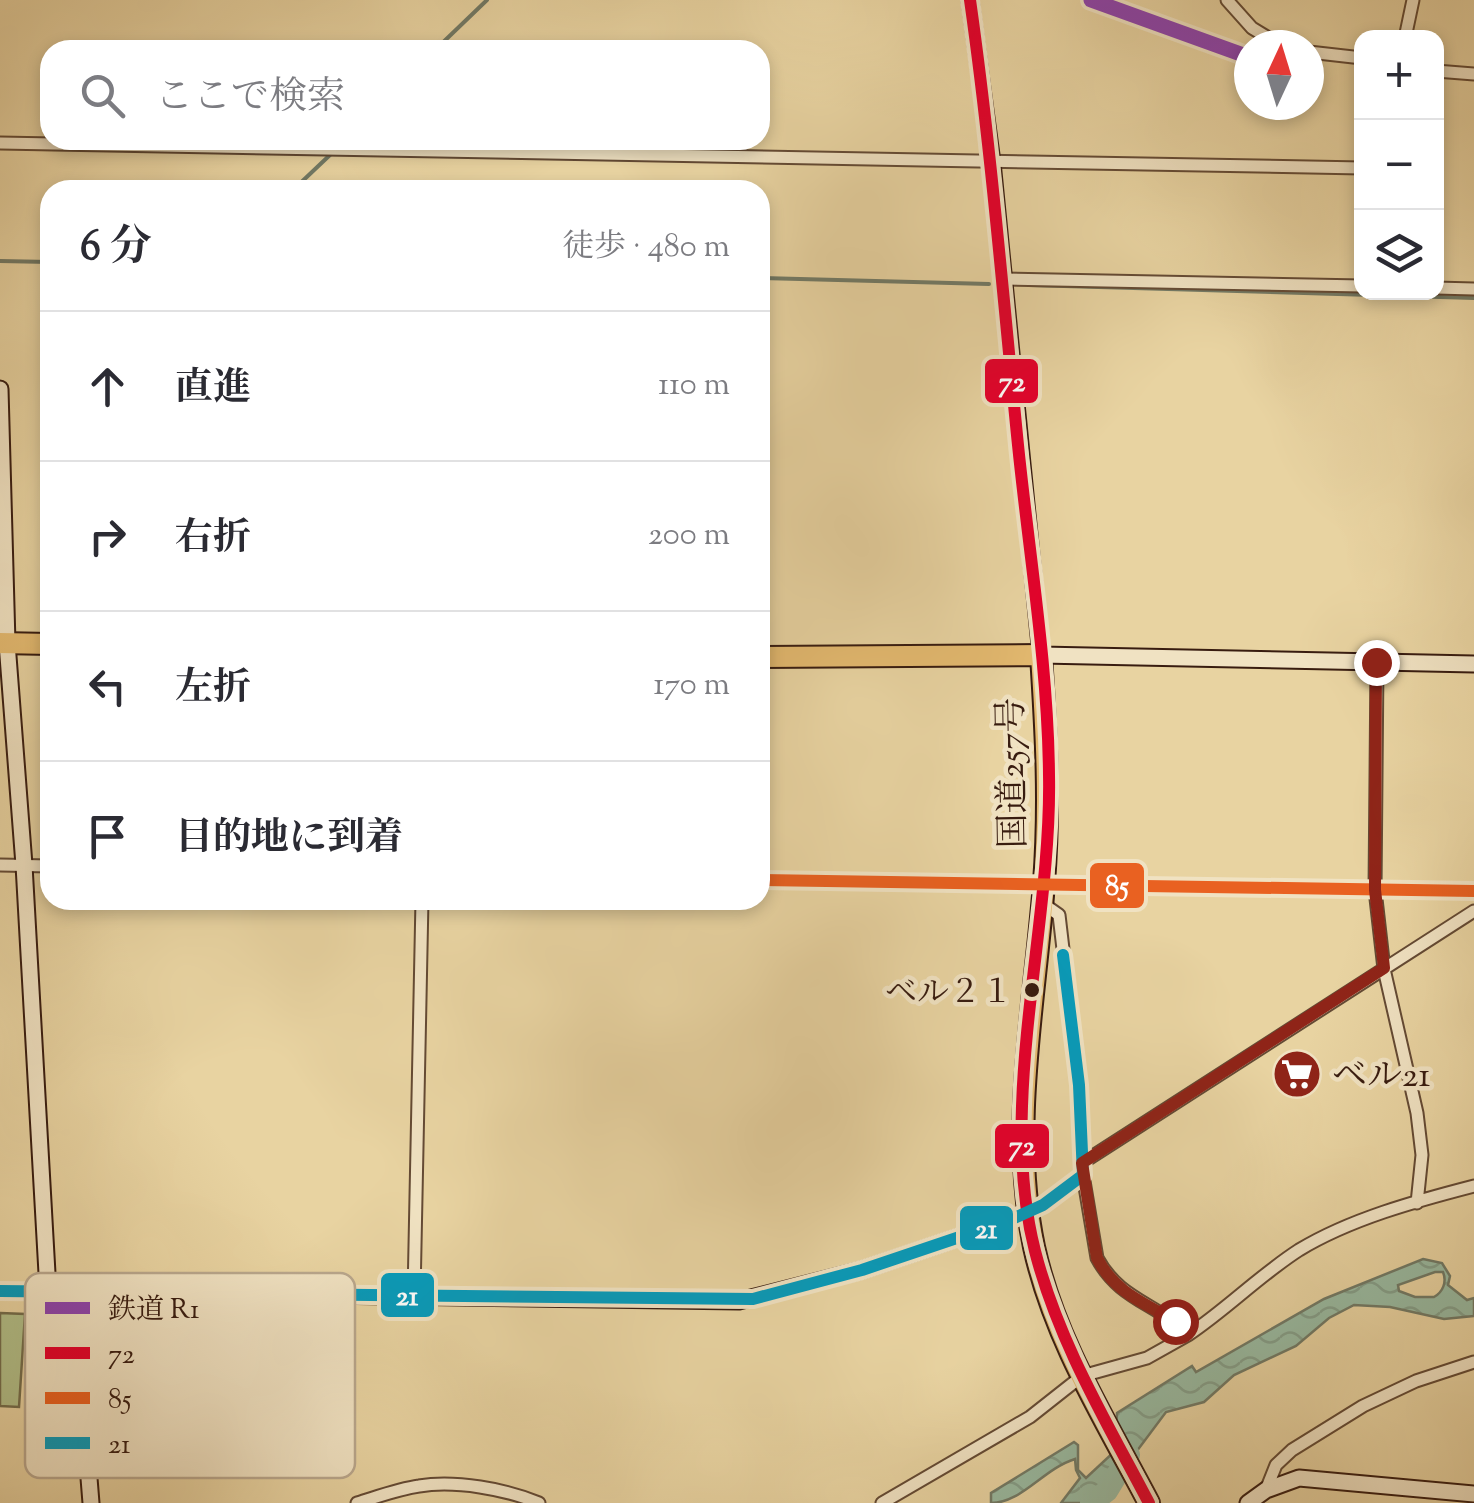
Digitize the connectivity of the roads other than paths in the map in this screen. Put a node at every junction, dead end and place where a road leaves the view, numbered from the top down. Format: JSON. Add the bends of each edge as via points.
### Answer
{"nodes":[{"id":1,"x":970,"y":0,"type":"edge"},
{"id":2,"x":1227,"y":0,"type":"edge"},
{"id":3,"x":1413,"y":0,"type":"edge"},
{"id":4,"x":1255,"y":30,"type":"edge"},
{"id":5,"x":1407,"y":30,"type":"edge"},
{"id":6,"x":1324,"y":54,"type":"edge"},
{"id":7,"x":1354,"y":57,"type":"edge"},
{"id":8,"x":1444,"y":72,"type":"edge"},
{"id":9,"x":1474,"y":74,"type":"edge"},
{"id":10,"x":0,"y":143,"type":"edge"},
{"id":11,"x":40,"y":144,"type":"edge"},
{"id":12,"x":437,"y":150,"type":"edge"},
{"id":13,"x":992,"y":162,"type":"junction"},
{"id":14,"x":1354,"y":168,"type":"edge"},
{"id":15,"x":1002,"y":279,"type":"junction"},
{"id":16,"x":1354,"y":286,"type":"edge"},
{"id":17,"x":1444,"y":288,"type":"edge"},
{"id":18,"x":1474,"y":289,"type":"edge"},
{"id":19,"x":0,"y":389,"type":"edge"},
{"id":20,"x":3,"y":643,"type":"edge"},
{"id":21,"x":40,"y":644,"type":"edge"},
{"id":22,"x":1041,"y":655,"type":"junction"},
{"id":23,"x":770,"y":658,"type":"edge"},
{"id":24,"x":1376,"y":662,"type":"junction"},
{"id":25,"x":1474,"y":664,"type":"edge"},
{"id":26,"x":0,"y":865,"type":"edge"},
{"id":27,"x":24,"y":865,"type":"junction"},
{"id":28,"x":40,"y":866,"type":"edge"},
{"id":29,"x":770,"y":880,"type":"edge"},
{"id":30,"x":1375,"y":890,"type":"junction"},
{"id":31,"x":1474,"y":891,"type":"edge"},
{"id":32,"x":1043,"y":893,"type":"junction"},
{"id":33,"x":422,"y":910,"type":"edge"},
{"id":34,"x":1474,"y":911,"type":"edge"},
{"id":35,"x":1384,"y":968,"type":"junction"},
{"id":36,"x":1083,"y":1169,"type":"junction"},
{"id":37,"x":1474,"y":1186,"type":"edge"},
{"id":38,"x":1417,"y":1203,"type":"junction"},
{"id":39,"x":1042,"y":1205,"type":"dead end"},
{"id":40,"x":1010,"y":1220,"type":"dead end"},
{"id":41,"x":47,"y":1273,"type":"edge"},
{"id":42,"x":0,"y":1291,"type":"edge"},
{"id":43,"x":25,"y":1292,"type":"edge"},
{"id":44,"x":355,"y":1295,"type":"edge"},
{"id":45,"x":414,"y":1295,"type":"junction"},
{"id":46,"x":1188,"y":1336,"type":"junction"},
{"id":47,"x":1474,"y":1362,"type":"edge"},
{"id":48,"x":1084,"y":1379,"type":"junction"},
{"id":49,"x":89,"y":1478,"type":"edge"},
{"id":50,"x":1271,"y":1493,"type":"edge"},
{"id":51,"x":1474,"y":1494,"type":"edge"},
{"id":52,"x":91,"y":1503,"type":"edge"},
{"id":53,"x":356,"y":1503,"type":"edge"},
{"id":54,"x":539,"y":1503,"type":"edge"},
{"id":55,"x":882,"y":1503,"type":"edge"},
{"id":56,"x":1149,"y":1503,"type":"edge"},
{"id":57,"x":1248,"y":1503,"type":"edge"}],
"edges":[{"from":1,"to":13,"type":"street"},
{"from":2,"to":4,"type":"street"},
{"from":3,"to":5,"type":"street"},
{"from":6,"to":7,"type":"street"},
{"from":8,"to":9,"type":"street"},
{"from":10,"to":11,"type":"street"},
{"from":12,"to":13,"type":"street"},
{"from":13,"to":14,"type":"street"},
{"from":13,"to":15,"type":"street"},
{"from":15,"to":16,"type":"street"},
{"from":15,"to":22,"type":"street"},
{"from":17,"to":18,"type":"street"},
{"from":19,"to":20,"type":"street"},
{"from":20,"to":21,"type":"highway"},
{"from":20,"to":27,"type":"street"},
{"from":22,"to":23,"type":"highway","name":"国道257号"},
{"from":22,"to":24,"type":"street"},
{"from":22,"to":32,"type":"highway","name":"国道257号","via":[[1050,775]]},
{"from":24,"to":25,"type":"street"},
{"from":24,"to":30,"type":"street"},
{"from":26,"to":27,"type":"street"},
{"from":27,"to":28,"type":"street"},
{"from":27,"to":41,"type":"street"},
{"from":29,"to":32,"type":"street"},
{"from":30,"to":31,"type":"street"},
{"from":30,"to":32,"type":"street"},
{"from":30,"to":35,"type":"street"},
{"from":32,"to":36,"type":"street","via":[[1059,916]]},
{"from":32,"to":48,"type":"highway","name":"国道257号","via":[[1022,1112],[1026,1194],[1060,1331]]},
{"from":33,"to":45,"type":"street"},
{"from":34,"to":35,"type":"street"},
{"from":35,"to":36,"type":"street"},
{"from":35,"to":38,"type":"street","via":[[1422,1154]]},
{"from":36,"to":39,"type":"street"},
{"from":36,"to":46,"type":"street","via":[[1103,1269],[1129,1297],[1175,1321]]},
{"from":37,"to":38,"type":"street"},
{"from":38,"to":46,"type":"street","via":[[1302,1248]]},
{"from":40,"to":45,"type":"street","via":[[754,1300]]},
{"from":42,"to":43,"type":"street"},
{"from":44,"to":45,"type":"street"},
{"from":46,"to":48,"type":"street"},
{"from":47,"to":50,"type":"street","via":[[1363,1406],[1292,1450],[1276,1465]]},
{"from":48,"to":55,"type":"street"},
{"from":48,"to":56,"type":"highway","name":"国道257号"},
{"from":49,"to":52,"type":"street"},
{"from":50,"to":51,"type":"street","via":[[1300,1478]]},
{"from":50,"to":57,"type":"street"},
{"from":53,"to":54,"type":"street","via":[[440,1484]]}]}
